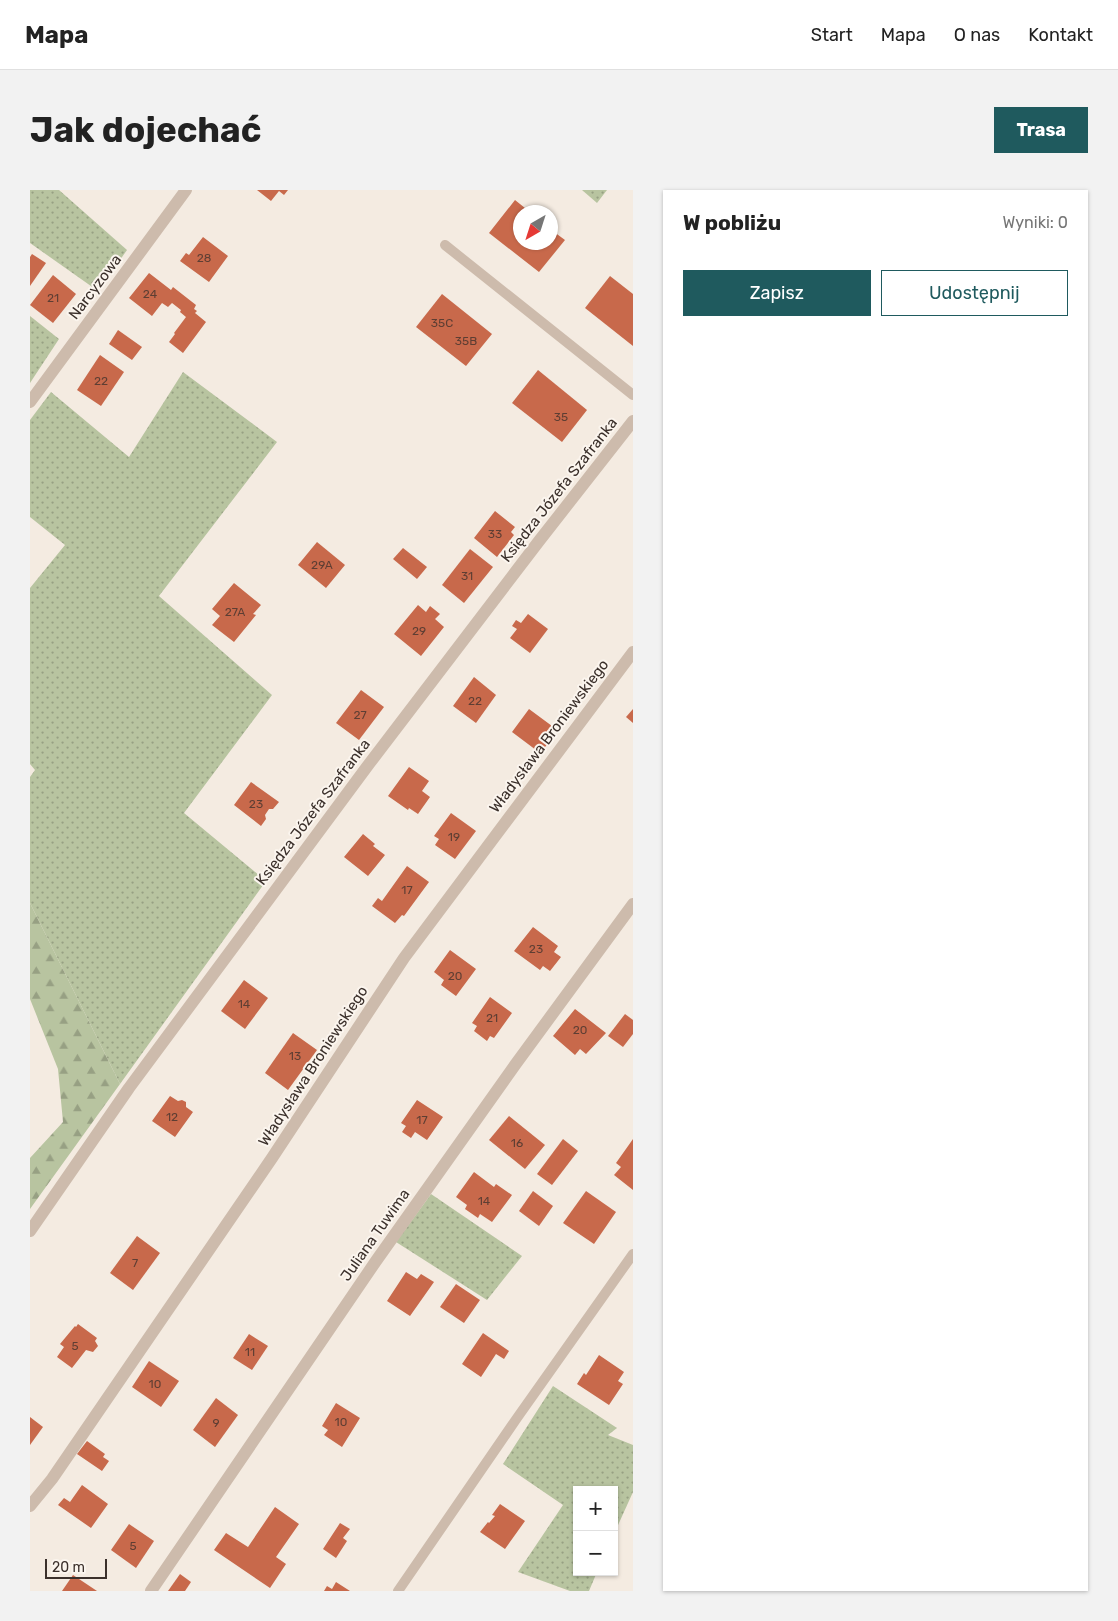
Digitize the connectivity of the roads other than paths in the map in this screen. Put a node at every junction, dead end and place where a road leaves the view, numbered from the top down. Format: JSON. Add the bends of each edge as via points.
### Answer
{"nodes":[{"id":1,"x":186,"y":190,"type":"edge"},
{"id":2,"x":445,"y":245,"type":"dead end"},
{"id":3,"x":633,"y":395,"type":"edge"},
{"id":4,"x":30,"y":402,"type":"edge"},
{"id":5,"x":633,"y":421,"type":"edge"},
{"id":6,"x":633,"y":652,"type":"edge"},
{"id":7,"x":633,"y":904,"type":"edge"},
{"id":8,"x":30,"y":1231,"type":"edge"},
{"id":9,"x":633,"y":1254,"type":"edge"},
{"id":10,"x":30,"y":1506,"type":"edge"},
{"id":11,"x":151,"y":1591,"type":"edge"},
{"id":12,"x":398,"y":1591,"type":"edge"}],
"edges":[{"from":1,"to":4,"type":"street","name":"Narcyzowa"},
{"from":2,"to":3,"type":"lane"},
{"from":5,"to":8,"type":"street","name":"Księdza Józefa Szafranka","via":[[358,780],[129,1088]]},
{"from":6,"to":10,"type":"street","name":"Władysława Broniewskiego","via":[[404,958],[220,1235],[52,1479]]},
{"from":7,"to":11,"type":"street","name":"Juliana Tuwima","via":[[376,1261]]},
{"from":9,"to":12,"type":"lane"}]}
